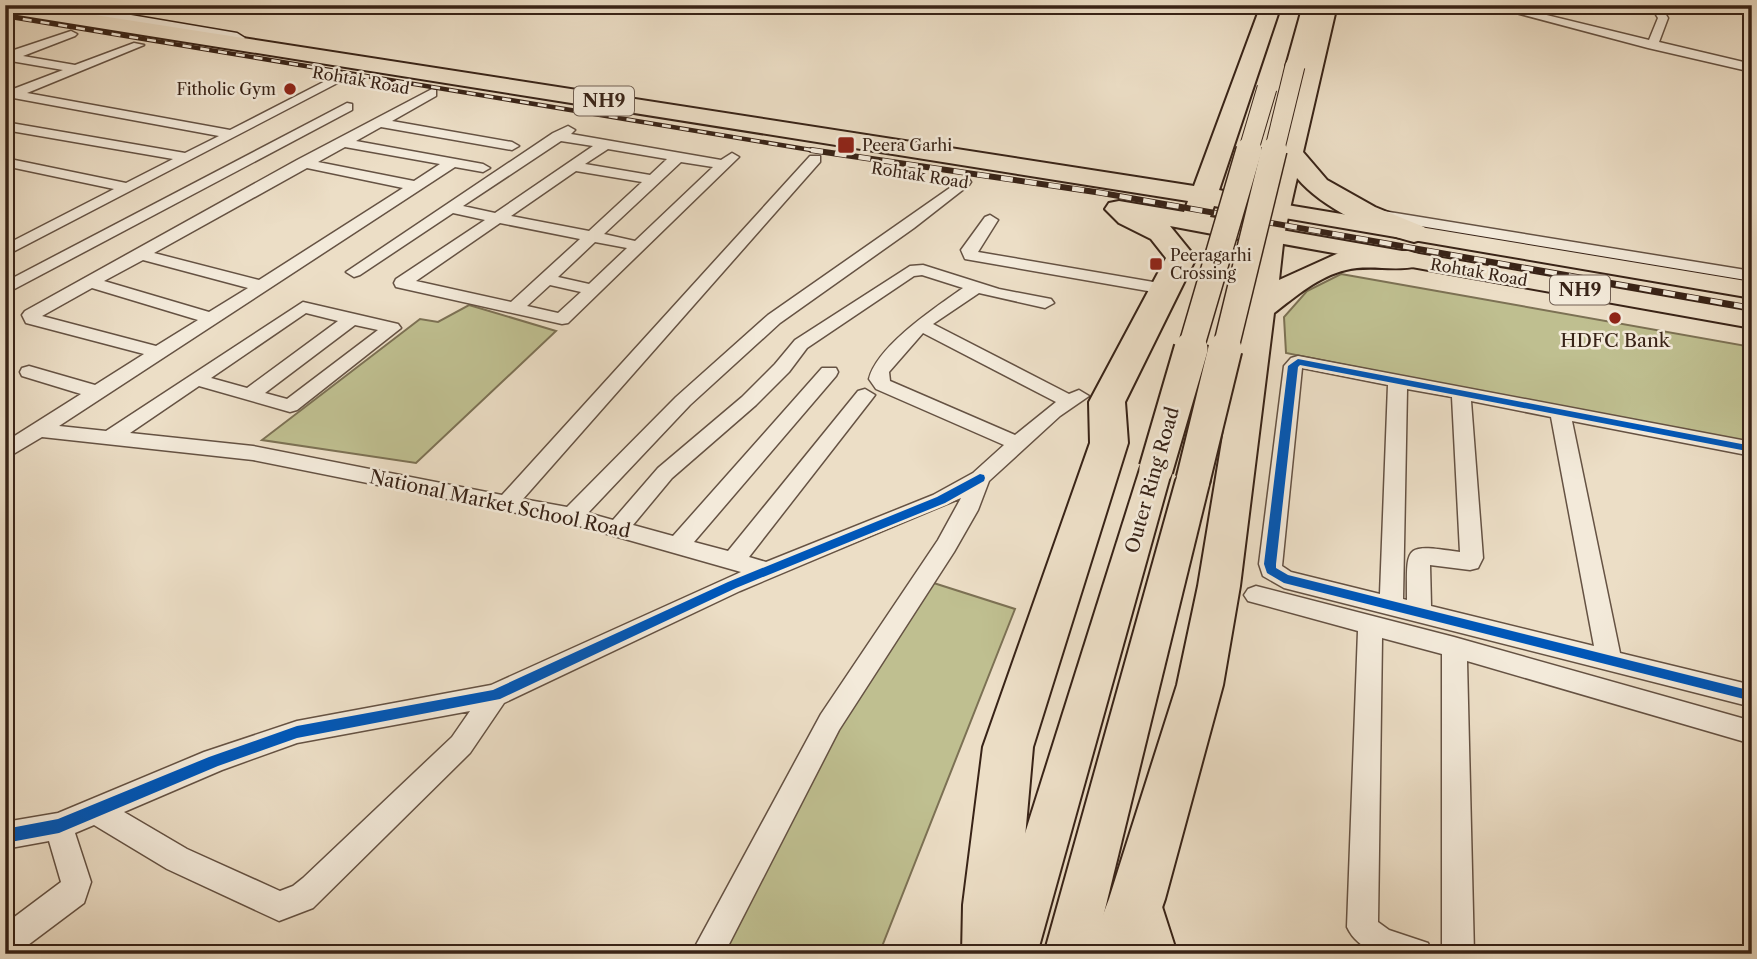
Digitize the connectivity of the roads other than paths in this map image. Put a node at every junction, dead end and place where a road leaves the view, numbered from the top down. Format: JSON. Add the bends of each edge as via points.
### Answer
{"nodes":[{"id":1,"x":44,"y":5,"type":"edge"},
{"id":2,"x":1271,"y":5,"type":"edge"},
{"id":3,"x":1311,"y":5,"type":"edge"},
{"id":4,"x":1327,"y":5,"type":"edge"},
{"id":5,"x":1491,"y":5,"type":"edge"},
{"id":6,"x":1655,"y":5,"type":"edge"},
{"id":7,"x":5,"y":7,"type":"edge"},
{"id":8,"x":99,"y":18,"type":"junction"},
{"id":9,"x":5,"y":22,"type":"edge"},
{"id":10,"x":62,"y":37,"type":"junction"},
{"id":11,"x":138,"y":45,"type":"junction"},
{"id":12,"x":1652,"y":46,"type":"junction"},
{"id":13,"x":7,"y":58,"type":"edge"},
{"id":14,"x":1285,"y":64,"type":"junction"},
{"id":15,"x":1752,"y":68,"type":"edge"},
{"id":16,"x":76,"y":70,"type":"junction"},
{"id":17,"x":343,"y":77,"type":"junction"},
{"id":18,"x":432,"y":93,"type":"junction"},
{"id":19,"x":8,"y":95,"type":"edge"},
{"id":20,"x":346,"y":107,"type":"dead end"},
{"id":21,"x":377,"y":122,"type":"junction"},
{"id":22,"x":5,"y":127,"type":"edge"},
{"id":23,"x":1226,"y":130,"type":"junction"},
{"id":24,"x":232,"y":134,"type":"junction"},
{"id":25,"x":341,"y":142,"type":"junction"},
{"id":26,"x":604,"y":145,"type":"junction"},
{"id":27,"x":512,"y":146,"type":"dead end"},
{"id":28,"x":1291,"y":147,"type":"junction"},
{"id":29,"x":791,"y":155,"type":"dead end"},
{"id":30,"x":186,"y":157,"type":"junction"},
{"id":31,"x":678,"y":157,"type":"junction"},
{"id":32,"x":737,"y":157,"type":"junction"},
{"id":33,"x":815,"y":159,"type":"junction"},
{"id":34,"x":1216,"y":161,"type":"junction"},
{"id":35,"x":5,"y":162,"type":"edge"},
{"id":36,"x":303,"y":163,"type":"junction"},
{"id":37,"x":452,"y":163,"type":"junction"},
{"id":38,"x":842,"y":163,"type":"dead end"},
{"id":39,"x":572,"y":166,"type":"junction"},
{"id":40,"x":33,"y":168,"type":"junction"},
{"id":41,"x":483,"y":168,"type":"dead end"},
{"id":42,"x":160,"y":170,"type":"junction"},
{"id":43,"x":936,"y":177,"type":"dead end"},
{"id":44,"x":653,"y":180,"type":"junction"},
{"id":45,"x":5,"y":181,"type":"edge"},
{"id":46,"x":964,"y":182,"type":"junction"},
{"id":47,"x":203,"y":183,"type":"junction"},
{"id":48,"x":415,"y":186,"type":"junction"},
{"id":49,"x":126,"y":187,"type":"junction"},
{"id":50,"x":991,"y":187,"type":"dead end"},
{"id":51,"x":1099,"y":197,"type":"junction"},
{"id":52,"x":450,"y":208,"type":"junction"},
{"id":53,"x":1198,"y":209,"type":"junction"},
{"id":54,"x":1365,"y":213,"type":"junction"},
{"id":55,"x":498,"y":217,"type":"junction"},
{"id":56,"x":990,"y":220,"type":"dead end"},
{"id":57,"x":1273,"y":223,"type":"junction"},
{"id":58,"x":592,"y":237,"type":"junction"},
{"id":59,"x":639,"y":246,"type":"junction"},
{"id":60,"x":1411,"y":247,"type":"junction"},
{"id":61,"x":5,"y":251,"type":"edge"},
{"id":62,"x":139,"y":254,"type":"junction"},
{"id":63,"x":354,"y":272,"type":"dead end"},
{"id":64,"x":547,"y":279,"type":"junction"},
{"id":65,"x":89,"y":282,"type":"junction"},
{"id":66,"x":1743,"y":282,"type":"edge"},
{"id":67,"x":261,"y":285,"type":"junction"},
{"id":68,"x":976,"y":288,"type":"junction"},
{"id":69,"x":5,"y":289,"type":"edge"},
{"id":70,"x":1165,"y":289,"type":"junction"},
{"id":71,"x":594,"y":290,"type":"junction"},
{"id":72,"x":1045,"y":303,"type":"dead end"},
{"id":73,"x":515,"y":308,"type":"junction"},
{"id":74,"x":1259,"y":310,"type":"junction"},
{"id":75,"x":211,"y":318,"type":"junction"},
{"id":76,"x":354,"y":318,"type":"junction"},
{"id":77,"x":1752,"y":320,"type":"edge"},
{"id":78,"x":921,"y":325,"type":"junction"},
{"id":79,"x":158,"y":352,"type":"junction"},
{"id":80,"x":29,"y":372,"type":"dead end"},
{"id":81,"x":829,"y":372,"type":"dead end"},
{"id":82,"x":195,"y":379,"type":"junction"},
{"id":83,"x":1398,"y":381,"type":"junction"},
{"id":84,"x":96,"y":392,"type":"junction"},
{"id":85,"x":1461,"y":393,"type":"junction"},
{"id":86,"x":249,"y":395,"type":"junction"},
{"id":87,"x":865,"y":395,"type":"dead end"},
{"id":88,"x":1560,"y":412,"type":"junction"},
{"id":89,"x":37,"y":430,"type":"junction"},
{"id":90,"x":108,"y":439,"type":"junction"},
{"id":91,"x":1016,"y":443,"type":"junction"},
{"id":92,"x":1752,"y":449,"type":"edge"},
{"id":93,"x":5,"y":452,"type":"edge"},
{"id":94,"x":1174,"y":474,"type":"junction"},
{"id":95,"x":980,"y":478,"type":"junction"},
{"id":96,"x":507,"y":503,"type":"junction"},
{"id":97,"x":572,"y":516,"type":"junction"},
{"id":98,"x":618,"y":529,"type":"junction"},
{"id":99,"x":678,"y":545,"type":"junction"},
{"id":100,"x":733,"y":561,"type":"junction"},
{"id":101,"x":768,"y":571,"type":"junction"},
{"id":102,"x":1256,"y":595,"type":"dead end"},
{"id":103,"x":1391,"y":606,"type":"junction"},
{"id":104,"x":1419,"y":613,"type":"junction"},
{"id":105,"x":1370,"y":625,"type":"junction"},
{"id":106,"x":1454,"y":647,"type":"junction"},
{"id":107,"x":1609,"y":660,"type":"junction"},
{"id":108,"x":495,"y":695,"type":"junction"},
{"id":109,"x":1752,"y":696,"type":"edge"},
{"id":110,"x":1750,"y":738,"type":"edge"},
{"id":111,"x":97,"y":811,"type":"junction"},
{"id":112,"x":59,"y":826,"type":"junction"},
{"id":113,"x":5,"y":836,"type":"edge"},
{"id":114,"x":1138,"y":900,"type":"junction"},
{"id":115,"x":5,"y":943,"type":"edge"},
{"id":116,"x":707,"y":954,"type":"edge"},
{"id":117,"x":991,"y":954,"type":"edge"},
{"id":118,"x":1012,"y":954,"type":"edge"},
{"id":119,"x":1069,"y":954,"type":"edge"},
{"id":120,"x":1117,"y":954,"type":"edge"},
{"id":121,"x":1146,"y":954,"type":"edge"},
{"id":122,"x":1417,"y":954,"type":"edge"},
{"id":123,"x":1458,"y":954,"type":"edge"}],
"edges":[{"from":1,"to":8,"type":"street"},
{"from":2,"to":23,"type":"highway"},
{"from":3,"to":14,"type":"main road","name":"Outer Ring Road"},
{"from":4,"to":28,"type":"highway"},
{"from":5,"to":12,"type":"street"},
{"from":6,"to":12,"type":"street","via":[[1662,18]]},
{"from":7,"to":8,"type":"highway","name":"Rohtak Road","number":"NH9"},
{"from":8,"to":51,"type":"highway","name":"Rohtak Road","number":"NH9","via":[[994,162]]},
{"from":9,"to":10,"type":"highway","name":"Rohtak Road","number":"NH9"},
{"from":10,"to":11,"type":"highway","name":"Rohtak Road","number":"NH9"},
{"from":10,"to":13,"type":"street"},
{"from":11,"to":16,"type":"street"},
{"from":11,"to":17,"type":"highway","name":"Rohtak Road","number":"NH9"},
{"from":12,"to":15,"type":"street"},
{"from":13,"to":16,"type":"street"},
{"from":14,"to":94,"type":"main road","name":"Outer Ring Road","bridge":true},
{"from":14,"to":94,"type":"main road","name":"Outer Ring Road","bridge":true},
{"from":16,"to":19,"type":"street"},
{"from":17,"to":18,"type":"highway","name":"Rohtak Road","number":"NH9"},
{"from":17,"to":24,"type":"street"},
{"from":18,"to":21,"type":"street"},
{"from":18,"to":32,"type":"highway","name":"Rohtak Road","number":"NH9"},
{"from":19,"to":24,"type":"street"},
{"from":20,"to":47,"type":"street"},
{"from":21,"to":25,"type":"street"},
{"from":21,"to":27,"type":"street"},
{"from":22,"to":30,"type":"street"},
{"from":23,"to":28,"type":"highway"},
{"from":23,"to":34,"type":"highway"},
{"from":24,"to":30,"type":"street"},
{"from":25,"to":36,"type":"street"},
{"from":25,"to":37,"type":"street"},
{"from":26,"to":31,"type":"street"},
{"from":26,"to":39,"type":"street"},
{"from":26,"to":52,"type":"street","via":[[564,132]]},
{"from":28,"to":54,"type":"highway","via":[[1318,186]]},
{"from":28,"to":57,"type":"highway"},
{"from":29,"to":33,"type":"highway"},
{"from":30,"to":42,"type":"street"},
{"from":31,"to":32,"type":"street"},
{"from":31,"to":44,"type":"street"},
{"from":32,"to":59,"type":"street"},
{"from":33,"to":38,"type":"highway"},
{"from":33,"to":96,"type":"street"},
{"from":34,"to":51,"type":"highway"},
{"from":34,"to":53,"type":"highway"},
{"from":35,"to":40,"type":"street"},
{"from":36,"to":48,"type":"street"},
{"from":36,"to":62,"type":"street"},
{"from":37,"to":41,"type":"street"},
{"from":37,"to":48,"type":"street"},
{"from":39,"to":44,"type":"street"},
{"from":39,"to":55,"type":"street"},
{"from":40,"to":45,"type":"street"},
{"from":40,"to":49,"type":"street"},
{"from":42,"to":47,"type":"street"},
{"from":42,"to":49,"type":"street"},
{"from":43,"to":46,"type":"highway","name":"Rohtak Road"},
{"from":44,"to":58,"type":"street"},
{"from":46,"to":50,"type":"highway","name":"Rohtak Road"},
{"from":46,"to":97,"type":"street","via":[[774,319],[684,401]]},
{"from":47,"to":69,"type":"street"},
{"from":48,"to":67,"type":"street"},
{"from":49,"to":61,"type":"street"},
{"from":51,"to":53,"type":"highway","name":"Rohtak Road","number":"NH9"},
{"from":51,"to":70,"type":"highway","via":[[1161,233],[1181,258]]},
{"from":52,"to":55,"type":"street"},
{"from":52,"to":63,"type":"street"},
{"from":53,"to":57,"type":"highway","name":"Rohtak Road","number":"NH9"},
{"from":54,"to":60,"type":"highway"},
{"from":54,"to":66,"type":"street"},
{"from":55,"to":58,"type":"street"},
{"from":55,"to":73,"type":"street","via":[[402,283]]},
{"from":56,"to":70,"type":"street","via":[[969,250],[971,256]]},
{"from":57,"to":60,"type":"main road","name":"Rohtak Road","number":"NH9"},
{"from":57,"to":74,"type":"highway"},
{"from":58,"to":59,"type":"street"},
{"from":58,"to":64,"type":"street"},
{"from":59,"to":71,"type":"street"},
{"from":60,"to":66,"type":"main road","name":"Rohtak Road","number":"NH9"},
{"from":60,"to":74,"type":"highway","via":[[1341,261],[1296,282]]},
{"from":60,"to":77,"type":"main road","name":"Rohtak Road","number":"NH9"},
{"from":62,"to":65,"type":"street"},
{"from":62,"to":67,"type":"street"},
{"from":64,"to":71,"type":"street"},
{"from":64,"to":73,"type":"street"},
{"from":65,"to":75,"type":"street"},
{"from":65,"to":79,"type":"street","via":[[39,309],[32,319]]},
{"from":67,"to":75,"type":"street"},
{"from":68,"to":72,"type":"street"},
{"from":68,"to":78,"type":"street"},
{"from":68,"to":98,"type":"street","via":[[923,270],[910,271],[813,335],[750,401],[665,473]]},
{"from":70,"to":117,"type":"highway","via":[[1105,407],[1109,443],[1008,747],[991,905]]},
{"from":71,"to":73,"type":"street","via":[[562,319]]},
{"from":74,"to":114,"type":"highway","via":[[1200,685]]},
{"from":75,"to":79,"type":"street"},
{"from":76,"to":82,"type":"street","via":[[303,307]]},
{"from":76,"to":86,"type":"street"},
{"from":76,"to":86,"type":"street","via":[[392,328],[290,406]]},
{"from":78,"to":91,"type":"street","via":[[880,370],[878,379]]},
{"from":78,"to":91,"type":"street","via":[[1073,398]]},
{"from":79,"to":84,"type":"street"},
{"from":80,"to":84,"type":"street"},
{"from":81,"to":99,"type":"street"},
{"from":82,"to":86,"type":"street"},
{"from":82,"to":90,"type":"street"},
{"from":83,"to":85,"type":"street"},
{"from":83,"to":103,"type":"street"},
{"from":83,"to":103,"type":"street","via":[[1293,364],[1270,564],[1284,579]]},
{"from":84,"to":89,"type":"street"},
{"from":85,"to":88,"type":"street"},
{"from":85,"to":104,"type":"street","via":[[1472,558],[1470,562],[1418,558]]},
{"from":87,"to":100,"type":"street"},
{"from":88,"to":92,"type":"street"},
{"from":88,"to":107,"type":"street"},
{"from":89,"to":90,"type":"street","name":"National Market School Road"},
{"from":89,"to":93,"type":"street"},
{"from":90,"to":96,"type":"street","name":"National Market School Road","via":[[253,453]]},
{"from":91,"to":95,"type":"street"},
{"from":94,"to":118,"type":"main road","name":"Outer Ring Road"},
{"from":94,"to":119,"type":"main road","name":"Outer Ring Road"},
{"from":95,"to":101,"type":"street","via":[[941,499]]},
{"from":95,"to":116,"type":"street","via":[[946,546],[830,722]]},
{"from":96,"to":97,"type":"street","name":"National Market School Road"},
{"from":97,"to":98,"type":"street","name":"National Market School Road"},
{"from":98,"to":99,"type":"street","name":"National Market School Road"},
{"from":99,"to":100,"type":"street","name":"National Market School Road"},
{"from":100,"to":101,"type":"street","name":"National Market School Road"},
{"from":101,"to":108,"type":"street"},
{"from":102,"to":105,"type":"street"},
{"from":103,"to":104,"type":"street"},
{"from":104,"to":107,"type":"street"},
{"from":105,"to":106,"type":"street"},
{"from":105,"to":122,"type":"street","via":[[1362,928],[1376,941]]},
{"from":106,"to":110,"type":"street"},
{"from":106,"to":123,"type":"street"},
{"from":107,"to":109,"type":"street"},
{"from":108,"to":111,"type":"street","via":[[297,732]]},
{"from":108,"to":111,"type":"street","via":[[461,745],[314,888],[279,906],[177,859]]},
{"from":111,"to":112,"type":"street"},
{"from":112,"to":113,"type":"street"},
{"from":112,"to":115,"type":"street","via":[[76,882],[72,892]]},
{"from":114,"to":120,"type":"highway"},
{"from":114,"to":121,"type":"main road","via":[[1149,944]]}]}
